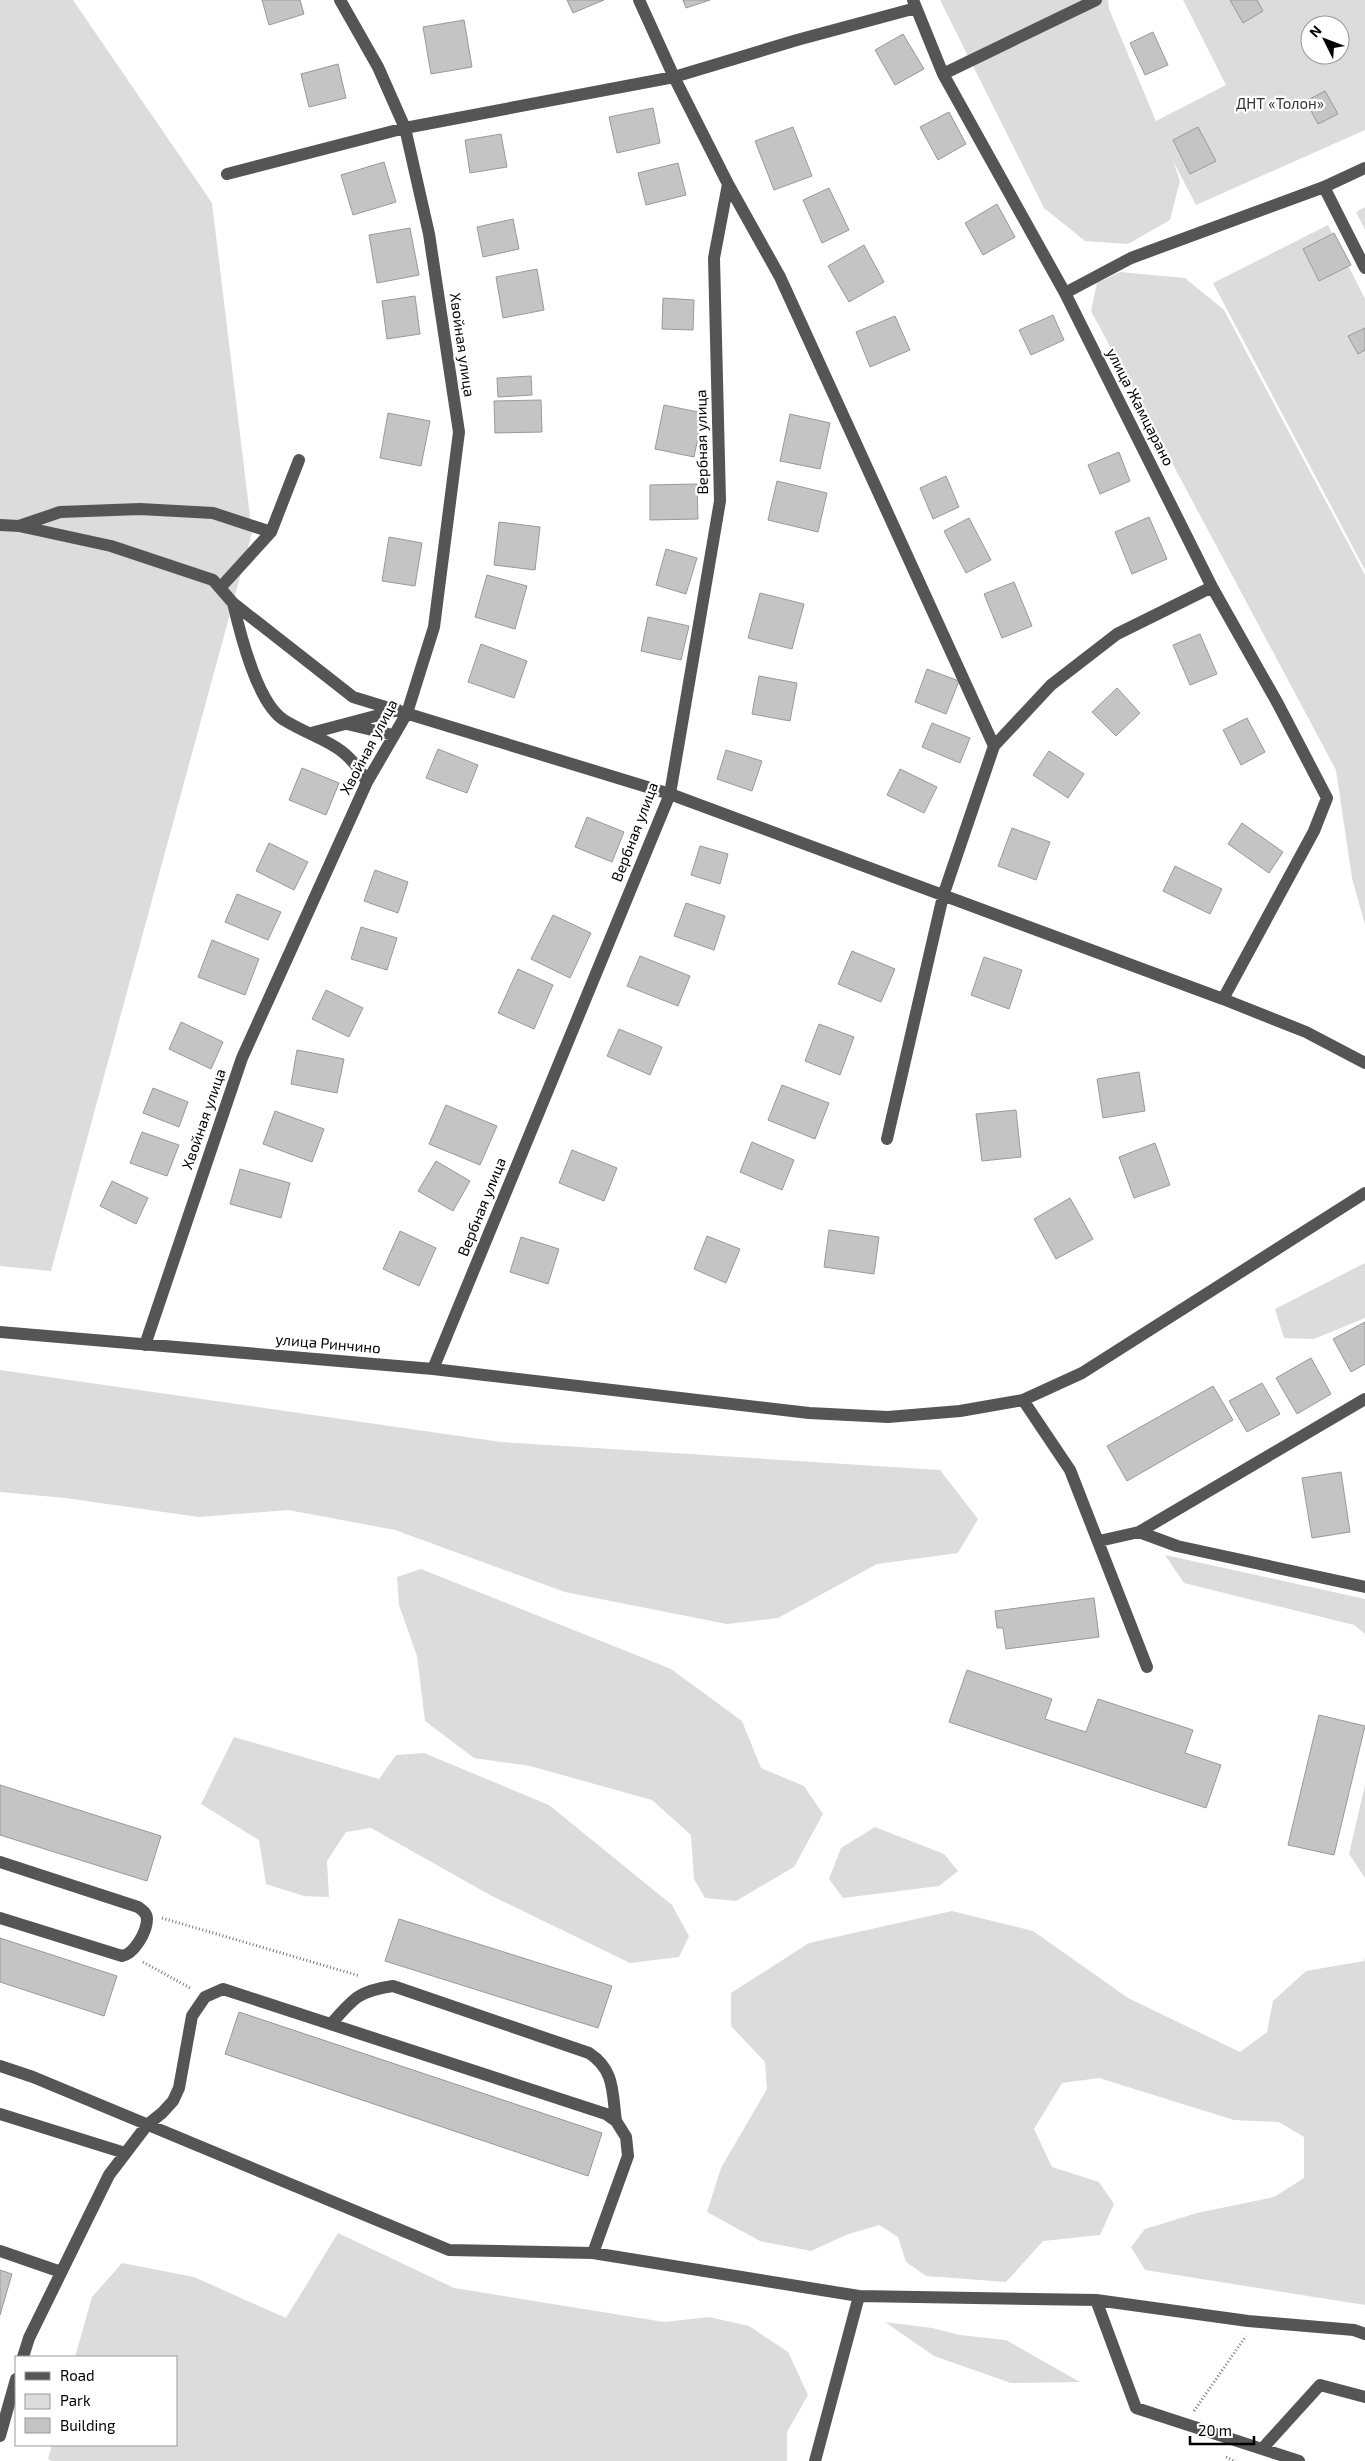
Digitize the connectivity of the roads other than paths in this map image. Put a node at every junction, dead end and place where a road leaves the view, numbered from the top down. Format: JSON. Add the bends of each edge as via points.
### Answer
{"nodes":[{"id":1,"x":340,"y":0,"type":"edge"},
{"id":2,"x":639,"y":0,"type":"edge"},
{"id":3,"x":1096,"y":0,"type":"edge"},
{"id":4,"x":915,"y":4,"type":"edge"},
{"id":5,"x":943,"y":74,"type":"junction"},
{"id":6,"x":674,"y":77,"type":"junction"},
{"id":7,"x":405,"y":128,"type":"junction"},
{"id":8,"x":1365,"y":168,"type":"edge"},
{"id":9,"x":227,"y":174,"type":"dead end"},
{"id":10,"x":728,"y":184,"type":"junction"},
{"id":11,"x":1324,"y":187,"type":"junction"},
{"id":12,"x":1365,"y":268,"type":"edge"},
{"id":13,"x":1064,"y":292,"type":"junction"},
{"id":14,"x":299,"y":460,"type":"dead end"},
{"id":15,"x":0,"y":525,"type":"edge"},
{"id":16,"x":19,"y":526,"type":"junction"},
{"id":17,"x":271,"y":532,"type":"junction"},
{"id":18,"x":1212,"y":587,"type":"junction"},
{"id":19,"x":220,"y":588,"type":"junction"},
{"id":20,"x":233,"y":603,"type":"junction"},
{"id":21,"x":403,"y":711,"type":"junction"},
{"id":22,"x":345,"y":724,"type":"junction"},
{"id":23,"x":311,"y":733,"type":"junction"},
{"id":24,"x":394,"y":735,"type":"junction"},
{"id":25,"x":994,"y":746,"type":"junction"},
{"id":26,"x":367,"y":782,"type":"junction"},
{"id":27,"x":670,"y":794,"type":"junction"},
{"id":28,"x":943,"y":896,"type":"junction"},
{"id":29,"x":1224,"y":998,"type":"junction"},
{"id":30,"x":1365,"y":1063,"type":"edge"},
{"id":31,"x":887,"y":1139,"type":"dead end"},
{"id":32,"x":1365,"y":1193,"type":"edge"},
{"id":33,"x":0,"y":1332,"type":"edge"},
{"id":34,"x":145,"y":1345,"type":"junction"},
{"id":35,"x":433,"y":1369,"type":"junction"},
{"id":36,"x":1365,"y":1399,"type":"edge"},
{"id":37,"x":1023,"y":1400,"type":"junction"},
{"id":38,"x":1139,"y":1532,"type":"junction"},
{"id":39,"x":1099,"y":1542,"type":"junction"},
{"id":40,"x":1365,"y":1587,"type":"edge"},
{"id":41,"x":1147,"y":1667,"type":"dead end"},
{"id":42,"x":0,"y":1862,"type":"edge"},
{"id":43,"x":0,"y":1918,"type":"edge"},
{"id":44,"x":331,"y":2024,"type":"junction"},
{"id":45,"x":0,"y":2066,"type":"edge"},
{"id":46,"x":0,"y":2114,"type":"edge"},
{"id":47,"x":616,"y":2120,"type":"junction"},
{"id":48,"x":147,"y":2125,"type":"junction"},
{"id":49,"x":125,"y":2153,"type":"junction"},
{"id":50,"x":0,"y":2251,"type":"edge"},
{"id":51,"x":593,"y":2253,"type":"junction"},
{"id":52,"x":61,"y":2272,"type":"junction"},
{"id":53,"x":859,"y":2296,"type":"junction"},
{"id":54,"x":1096,"y":2300,"type":"junction"},
{"id":55,"x":1365,"y":2334,"type":"edge"},
{"id":56,"x":23,"y":2356,"type":"edge"},
{"id":57,"x":15,"y":2383,"type":"edge"},
{"id":58,"x":1365,"y":2397,"type":"edge"},
{"id":59,"x":0,"y":2436,"type":"edge"},
{"id":60,"x":1262,"y":2449,"type":"junction"},
{"id":61,"x":815,"y":2461,"type":"edge"},
{"id":62,"x":1299,"y":2461,"type":"edge"}],
"edges":[{"from":1,"to":7,"type":"street","name":"Хвойная улица","via":[[378,67]]},
{"from":2,"to":6,"type":"street"},
{"from":3,"to":5,"type":"street"},
{"from":4,"to":5,"type":"street","name":"улица Жамцарано"},
{"from":4,"to":6,"type":"street"},
{"from":5,"to":13,"type":"street","name":"улица Жамцарано"},
{"from":6,"to":7,"type":"street"},
{"from":6,"to":10,"type":"street"},
{"from":7,"to":9,"type":"street"},
{"from":7,"to":21,"type":"street","name":"Хвойная улица","via":[[429,234],[459,432],[434,627]]},
{"from":8,"to":11,"type":"street"},
{"from":10,"to":25,"type":"street","via":[[780,277]]},
{"from":10,"to":27,"type":"street","name":"Вербная улица","via":[[714,258],[720,501]]},
{"from":11,"to":12,"type":"street"},
{"from":11,"to":13,"type":"street","via":[[1131,258]]},
{"from":13,"to":18,"type":"street","name":"улица Жамцарано"},
{"from":14,"to":17,"type":"street"},
{"from":15,"to":16,"type":"street"},
{"from":16,"to":17,"type":"street","via":[[60,512],[140,509],[213,512]]},
{"from":16,"to":19,"type":"street","via":[[111,546],[212,580]]},
{"from":17,"to":19,"type":"street"},
{"from":18,"to":25,"type":"street","via":[[1117,634],[1051,685]]},
{"from":18,"to":29,"type":"street","name":"улица Жамцарано","via":[[1327,798],[1314,831]]},
{"from":19,"to":20,"type":"street"},
{"from":20,"to":21,"type":"street","via":[[354,698]]},
{"from":20,"to":23,"type":"street","via":[[264,699],[282,719]]},
{"from":21,"to":22,"type":"street"},
{"from":21,"to":24,"type":"street","name":"Хвойная улица"},
{"from":21,"to":27,"type":"street"},
{"from":22,"to":23,"type":"street"},
{"from":22,"to":24,"type":"street"},
{"from":23,"to":26,"type":"street","via":[[348,754]]},
{"from":24,"to":26,"type":"street","name":"Хвойная улица"},
{"from":25,"to":28,"type":"street"},
{"from":26,"to":34,"type":"street","name":"Хвойная улица","via":[[242,1058]]},
{"from":27,"to":28,"type":"street"},
{"from":27,"to":35,"type":"street","name":"Вербная улица"},
{"from":28,"to":29,"type":"street"},
{"from":28,"to":31,"type":"street"},
{"from":29,"to":30,"type":"street","via":[[1306,1032]]},
{"from":32,"to":37,"type":"street","name":"улица Ринчино","via":[[1082,1373]]},
{"from":33,"to":34,"type":"street","name":"улица Ринчино"},
{"from":34,"to":35,"type":"street","name":"улица Ринчино"},
{"from":35,"to":37,"type":"street","name":"улица Ринчино","via":[[809,1413],[888,1417],[960,1411]]},
{"from":36,"to":38,"type":"street"},
{"from":37,"to":39,"type":"street","via":[[1070,1470]]},
{"from":38,"to":39,"type":"street"},
{"from":38,"to":40,"type":"street","via":[[1177,1546]]},
{"from":39,"to":41,"type":"street"},
{"from":42,"to":43,"type":"street","via":[[138,1907],[145,1912],[147,1920],[136,1948],[130,1955],[122,1956]]},
{"from":44,"to":47,"type":"street"},
{"from":44,"to":47,"type":"street","via":[[354,1999],[370,1989],[393,1986],[589,2053],[608,2071]]},
{"from":44,"to":48,"type":"street","via":[[223,1989],[205,1997],[192,2016],[179,2088],[168,2107]]},
{"from":45,"to":48,"type":"street"},
{"from":46,"to":49,"type":"street"},
{"from":47,"to":51,"type":"street","via":[[626,2137],[628,2156]]},
{"from":48,"to":49,"type":"street"},
{"from":48,"to":51,"type":"street","via":[[449,2250]]},
{"from":49,"to":52,"type":"street","via":[[109,2174]]},
{"from":50,"to":52,"type":"street"},
{"from":51,"to":53,"type":"street"},
{"from":52,"to":56,"type":"street"},
{"from":53,"to":54,"type":"street"},
{"from":53,"to":61,"type":"street"},
{"from":54,"to":55,"type":"street","via":[[1248,2321],[1354,2330]]},
{"from":54,"to":60,"type":"street","via":[[1136,2408]]},
{"from":57,"to":59,"type":"street"},
{"from":58,"to":60,"type":"street","via":[[1320,2385]]},
{"from":60,"to":62,"type":"street"}]}
